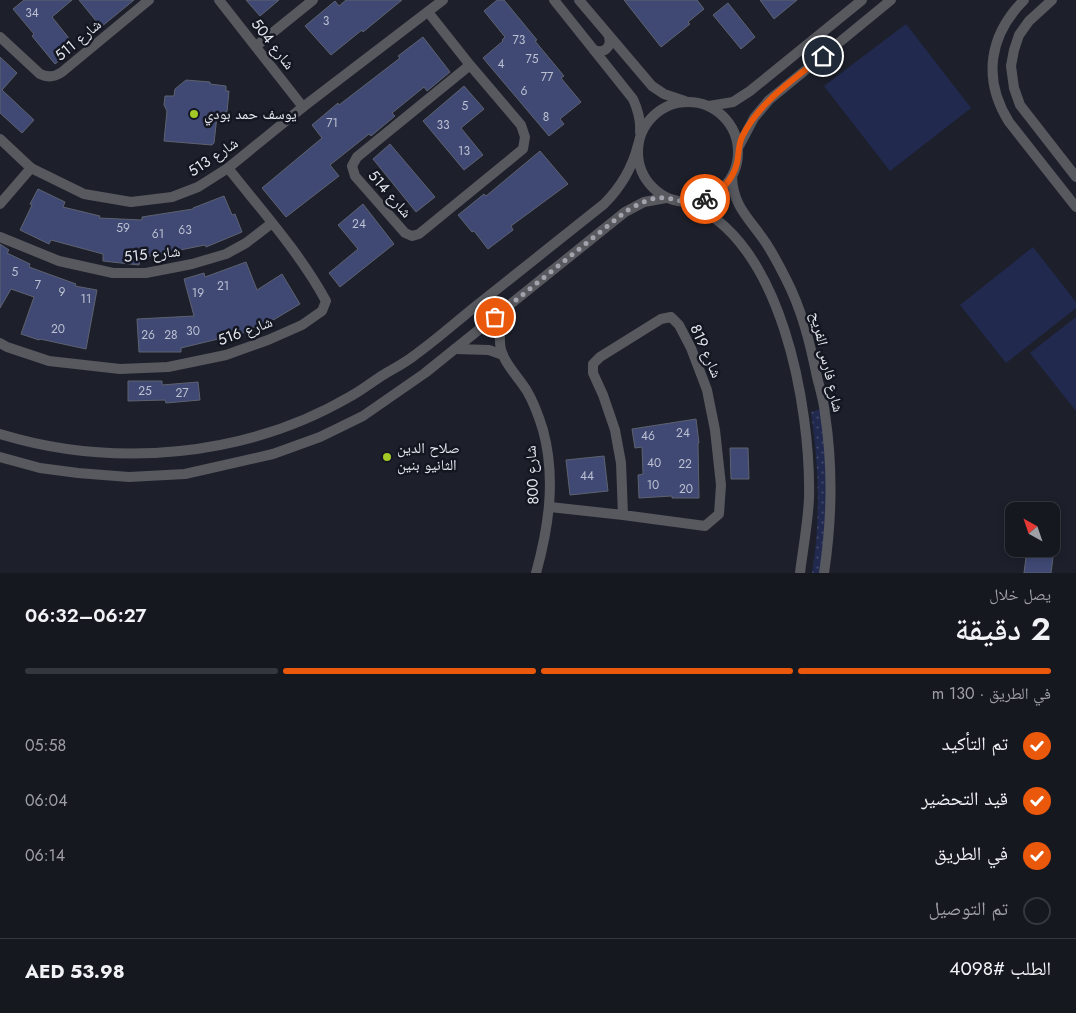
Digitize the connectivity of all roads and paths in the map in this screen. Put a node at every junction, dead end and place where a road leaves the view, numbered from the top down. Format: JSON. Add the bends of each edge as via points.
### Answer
{"nodes":[{"id":1,"x":149,"y":0,"type":"edge"},
{"id":2,"x":219,"y":0,"type":"edge"},
{"id":3,"x":313,"y":0,"type":"edge"},
{"id":4,"x":443,"y":0,"type":"edge"},
{"id":5,"x":554,"y":0,"type":"edge"},
{"id":6,"x":579,"y":0,"type":"edge"},
{"id":7,"x":862,"y":0,"type":"edge"},
{"id":8,"x":891,"y":0,"type":"edge"},
{"id":9,"x":1024,"y":0,"type":"edge"},
{"id":10,"x":1052,"y":0,"type":"edge"},
{"id":11,"x":428,"y":12,"type":"junction"},
{"id":12,"x":0,"y":37,"type":"edge"},
{"id":13,"x":609,"y":37,"type":"junction"},
{"id":14,"x":256,"y":46,"type":"junction"},
{"id":15,"x":594,"y":50,"type":"junction"},
{"id":16,"x":470,"y":65,"type":"junction"},
{"id":17,"x":691,"y":102,"type":"junction"},
{"id":18,"x":710,"y":106,"type":"junction"},
{"id":19,"x":303,"y":107,"type":"junction"},
{"id":20,"x":1024,"y":111,"type":"junction"},
{"id":21,"x":1008,"y":122,"type":"junction"},
{"id":22,"x":0,"y":139,"type":"edge"},
{"id":23,"x":639,"y":141,"type":"junction"},
{"id":24,"x":738,"y":148,"type":"junction"},
{"id":25,"x":32,"y":168,"type":"junction"},
{"id":26,"x":228,"y":168,"type":"junction"},
{"id":27,"x":732,"y":177,"type":"junction"},
{"id":28,"x":1076,"y":177,"type":"edge"},
{"id":29,"x":666,"y":198,"type":"junction"},
{"id":30,"x":686,"y":203,"type":"junction"},
{"id":31,"x":0,"y":204,"type":"edge"},
{"id":32,"x":1076,"y":207,"type":"edge"},
{"id":33,"x":272,"y":223,"type":"junction"},
{"id":34,"x":0,"y":237,"type":"edge"},
{"id":35,"x":508,"y":307,"type":"junction"},
{"id":36,"x":0,"y":343,"type":"edge"},
{"id":37,"x":455,"y":349,"type":"junction"},
{"id":38,"x":503,"y":355,"type":"junction"},
{"id":39,"x":0,"y":434,"type":"edge"},
{"id":40,"x":0,"y":457,"type":"edge"},
{"id":41,"x":550,"y":507,"type":"junction"},
{"id":42,"x":623,"y":515,"type":"junction"},
{"id":43,"x":536,"y":573,"type":"edge"},
{"id":44,"x":800,"y":573,"type":"edge"},
{"id":45,"x":824,"y":573,"type":"edge"}],
"edges":[{"from":1,"to":12,"type":"street","name":"شارع 511","via":[[55,76],[40,74]]},
{"from":2,"to":14,"type":"street","name":"شارع 504"},
{"from":3,"to":14,"type":"street"},
{"from":4,"to":11,"type":"street","name":"شارع 513"},
{"from":5,"to":15,"type":"street"},
{"from":6,"to":13,"type":"street"},
{"from":7,"to":18,"type":"street","via":[[746,94],[733,102]]},
{"from":8,"to":24,"type":"street","via":[[770,100],[754,118]]},
{"from":9,"to":21,"type":"street","via":[[998,35],[992,66],[995,91]]},
{"from":10,"to":20,"type":"street","via":[[1029,21],[1014,50],[1011,66],[1014,88]]},
{"from":11,"to":16,"type":"street","name":"شارع 514"},
{"from":11,"to":19,"type":"street","name":"شارع 513"},
{"from":13,"to":15,"type":"street","via":[[607,49],[603,52]]},
{"from":13,"to":17,"type":"street","via":[[652,86],[664,94]]},
{"from":14,"to":19,"type":"street","name":"شارع 504"},
{"from":15,"to":23,"type":"street","via":[[633,99],[640,123]]},
{"from":16,"to":16,"type":"street","name":"شارع 514","via":[[521,125],[525,137],[523,149],[419,234],[412,236],[405,233],[355,176],[352,166],[357,157]]},
{"from":17,"to":18,"type":"street"},
{"from":17,"to":23,"type":"street","via":[[660,110],[647,122]]},
{"from":18,"to":24,"type":"street","via":[[734,131]]},
{"from":19,"to":26,"type":"street","name":"شارع 513"},
{"from":20,"to":21,"type":"street","via":[[1019,122]]},
{"from":20,"to":28,"type":"street"},
{"from":21,"to":32,"type":"street"},
{"from":22,"to":25,"type":"street","name":"شارع 513"},
{"from":23,"to":29,"type":"street","via":[[638,161],[643,176],[652,189]]},
{"from":23,"to":39,"type":"street","via":[[622,184],[604,204],[414,356],[351,396],[312,416],[226,445],[138,454],[86,452],[45,446]]},
{"from":24,"to":27,"type":"street"},
{"from":25,"to":26,"type":"street","name":"شارع 513","via":[[84,194],[131,202],[172,197],[198,187]]},
{"from":25,"to":31,"type":"street"},
{"from":26,"to":33,"type":"street","name":"شارع 516"},
{"from":27,"to":30,"type":"street","via":[[712,196]]},
{"from":27,"to":45,"type":"street","name":"شارع فارس الفريح","via":[[737,203],[776,261],[796,300],[810,341],[830,453],[829,534]]},
{"from":29,"to":30,"type":"street"},
{"from":29,"to":35,"type":"street","via":[[644,202],[625,212]]},
{"from":30,"to":44,"type":"street","via":[[714,216],[743,247],[767,286],[791,349],[804,416],[808,461],[809,498]]},
{"from":33,"to":34,"type":"street","name":"شارع 515","via":[[226,254],[146,273],[113,273],[59,261]]},
{"from":33,"to":36,"type":"street","name":"شارع 516","via":[[316,281],[326,300],[322,311],[302,325],[226,355],[168,367],[120,369],[49,361]]},
{"from":35,"to":37,"type":"street"},
{"from":35,"to":38,"type":"street","name":"شارع 800","via":[[500,328]]},
{"from":37,"to":38,"type":"street","via":[[489,350]]},
{"from":37,"to":40,"type":"street","via":[[363,416],[320,437],[234,464],[185,474],[129,476],[40,468]]},
{"from":38,"to":41,"type":"street","name":"شارع 800","via":[[527,392],[543,430],[550,467]]},
{"from":41,"to":42,"type":"street","name":"شارع 819"},
{"from":41,"to":43,"type":"street","name":"شارع 800"},
{"from":42,"to":42,"type":"street","name":"شارع 819","via":[[705,526],[720,514],[721,485],[707,390],[691,348],[671,317],[661,319],[593,364],[593,373],[615,430],[621,463]]}]}
